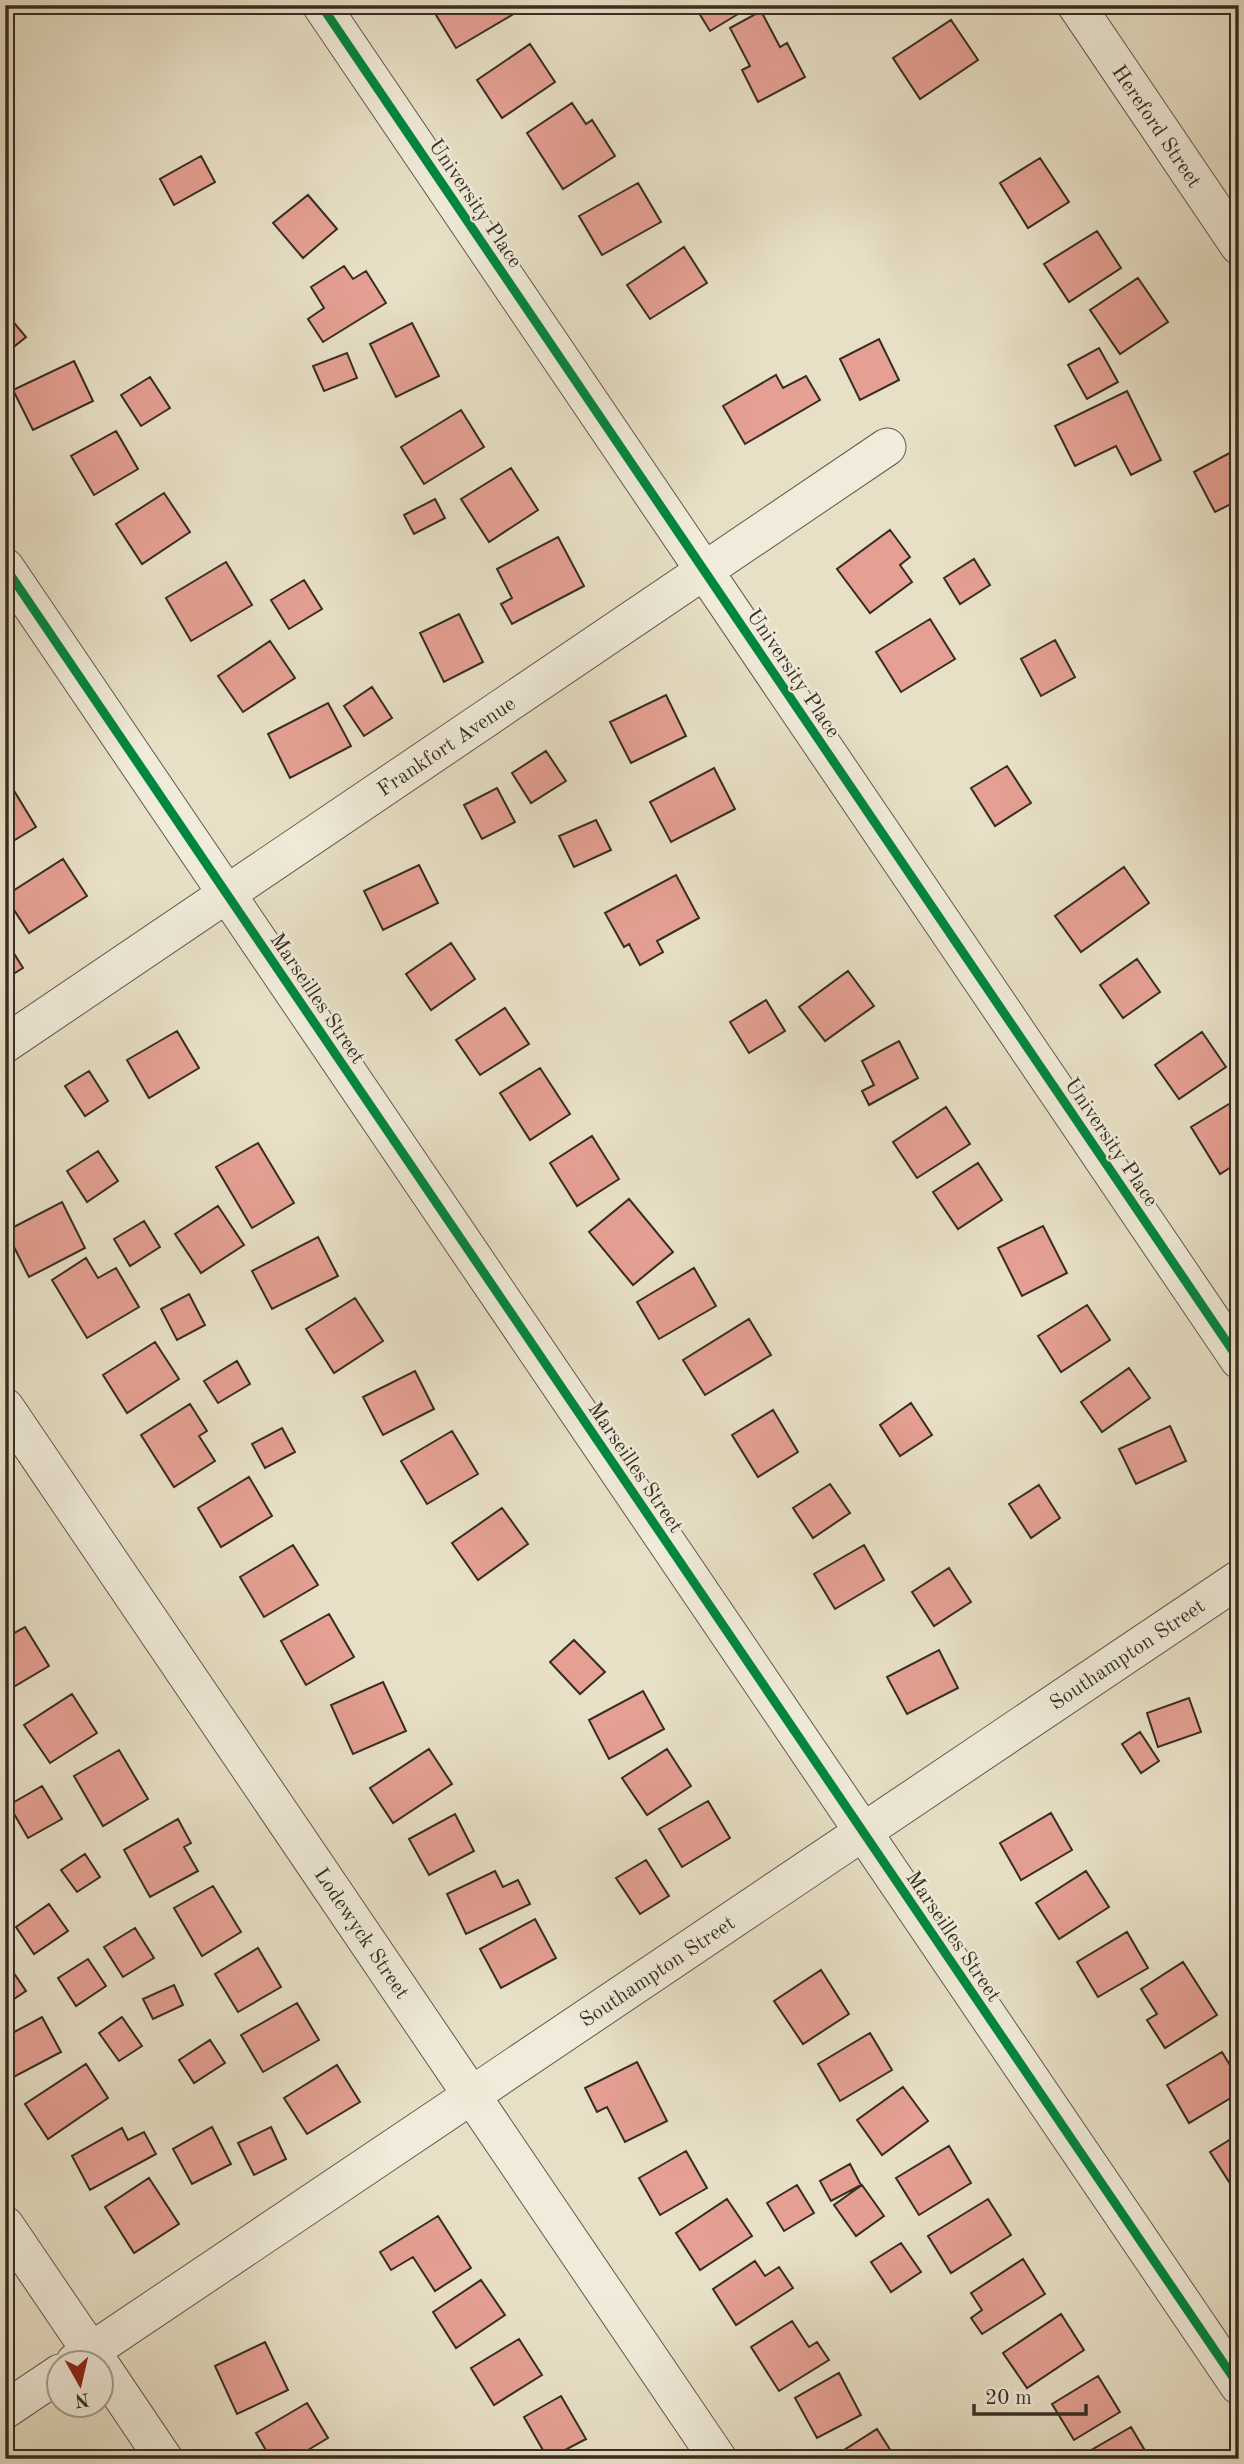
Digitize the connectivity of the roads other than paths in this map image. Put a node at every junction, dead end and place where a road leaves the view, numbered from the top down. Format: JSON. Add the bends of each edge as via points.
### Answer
{"nodes":[{"id":1,"x":321,"y":5,"type":"edge"},
{"id":2,"x":1076,"y":5,"type":"edge"},
{"id":3,"x":1239,"y":246,"type":"edge"},
{"id":4,"x":887,"y":447,"type":"dead end"},
{"id":5,"x":5,"y":567,"type":"edge"},
{"id":6,"x":704,"y":571,"type":"junction"},
{"id":7,"x":227,"y":894,"type":"junction"},
{"id":8,"x":5,"y":1044,"type":"edge"},
{"id":9,"x":1239,"y":1360,"type":"edge"},
{"id":10,"x":5,"y":1407,"type":"edge"},
{"id":11,"x":1239,"y":1579,"type":"edge"},
{"id":12,"x":862,"y":1832,"type":"junction"},
{"id":13,"x":472,"y":2095,"type":"junction"},
{"id":14,"x":5,"y":2225,"type":"edge"},
{"id":15,"x":83,"y":2348,"type":"edge"},
{"id":16,"x":110,"y":2348,"type":"edge"},
{"id":17,"x":46,"y":2382,"type":"edge"},
{"id":18,"x":1239,"y":2386,"type":"edge"},
{"id":19,"x":116,"y":2395,"type":"edge"},
{"id":20,"x":5,"y":2410,"type":"edge"},
{"id":21,"x":164,"y":2459,"type":"edge"},
{"id":22,"x":718,"y":2459,"type":"edge"}],
"edges":[{"from":1,"to":6,"type":"street","name":"University Place"},
{"from":2,"to":3,"type":"street","name":"Hereford Street"},
{"from":4,"to":6,"type":"street","name":"Frankfort Avenue"},
{"from":5,"to":7,"type":"street","name":"Marseilles Street"},
{"from":6,"to":7,"type":"street","name":"Frankfort Avenue"},
{"from":6,"to":9,"type":"street","name":"University Place"},
{"from":7,"to":8,"type":"street","name":"Frankfort Avenue"},
{"from":7,"to":12,"type":"street","name":"Marseilles Street"},
{"from":10,"to":13,"type":"street","name":"Lodewyck Street"},
{"from":11,"to":12,"type":"street","name":"Southampton Street"},
{"from":12,"to":13,"type":"street","name":"Southampton Street"},
{"from":12,"to":18,"type":"street","name":"Marseilles Street"},
{"from":13,"to":16,"type":"street","name":"Southampton Street"},
{"from":13,"to":22,"type":"street","name":"Lodewyck Street"},
{"from":14,"to":15,"type":"street"},
{"from":17,"to":20,"type":"street"},
{"from":19,"to":21,"type":"street"}]}
